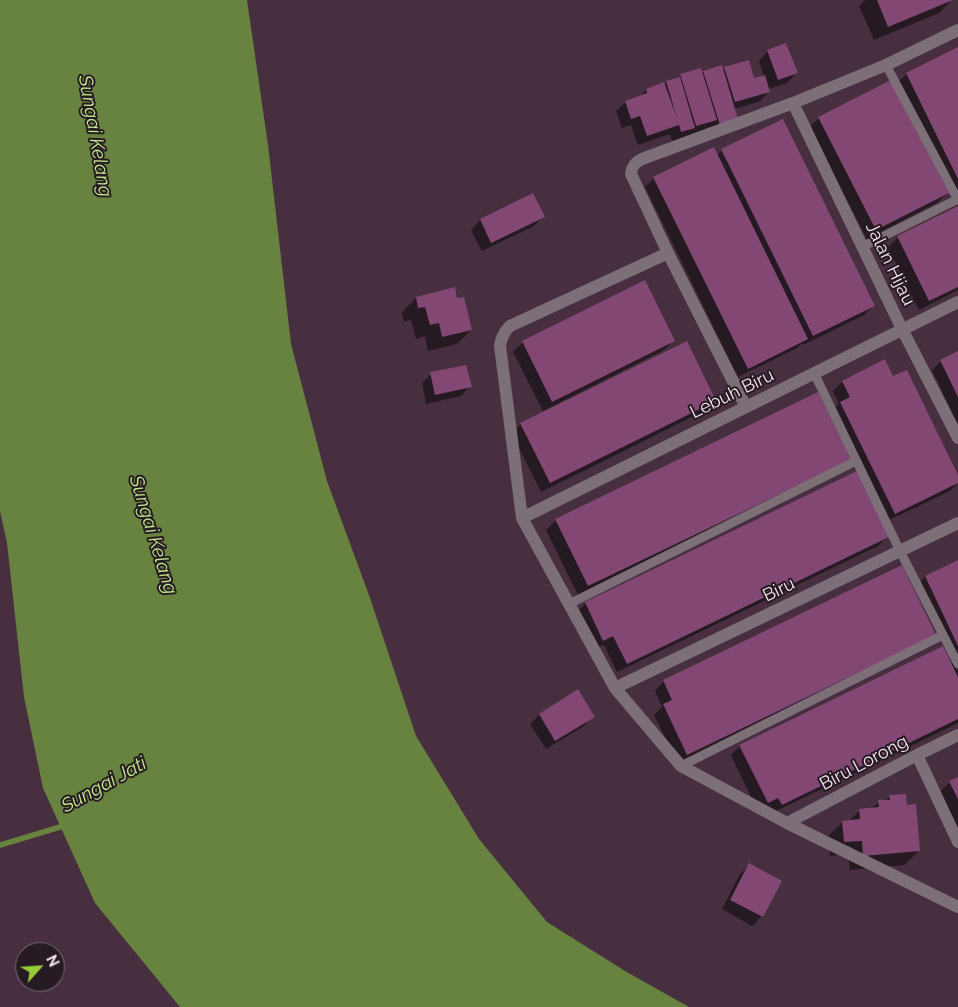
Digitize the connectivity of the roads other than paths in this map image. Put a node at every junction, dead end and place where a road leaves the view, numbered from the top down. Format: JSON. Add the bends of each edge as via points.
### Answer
{"nodes":[{"id":1,"x":958,"y":30,"type":"edge"},
{"id":2,"x":886,"y":65,"type":"junction"},
{"id":3,"x":793,"y":103,"type":"junction"},
{"id":4,"x":958,"y":200,"type":"edge"},
{"id":5,"x":862,"y":247,"type":"junction"},
{"id":6,"x":668,"y":253,"type":"junction"},
{"id":7,"x":958,"y":302,"type":"edge"},
{"id":8,"x":902,"y":329,"type":"junction"},
{"id":9,"x":814,"y":373,"type":"junction"},
{"id":10,"x":746,"y":407,"type":"junction"},
{"id":11,"x":958,"y":438,"type":"edge"},
{"id":12,"x":856,"y":462,"type":"junction"},
{"id":13,"x":522,"y":518,"type":"junction"},
{"id":14,"x":958,"y":523,"type":"edge"},
{"id":15,"x":900,"y":551,"type":"junction"},
{"id":16,"x":569,"y":604,"type":"junction"},
{"id":17,"x":944,"y":635,"type":"junction"},
{"id":18,"x":958,"y":664,"type":"edge"},
{"id":19,"x":615,"y":688,"type":"junction"},
{"id":20,"x":958,"y":735,"type":"edge"},
{"id":21,"x":917,"y":755,"type":"junction"},
{"id":22,"x":680,"y":766,"type":"junction"},
{"id":23,"x":787,"y":823,"type":"junction"},
{"id":24,"x":958,"y":842,"type":"edge"},
{"id":25,"x":958,"y":907,"type":"edge"}],
"edges":[{"from":1,"to":2,"type":"street"},
{"from":2,"to":3,"type":"street"},
{"from":2,"to":4,"type":"lane"},
{"from":3,"to":5,"type":"street","name":"Jalan Hijau"},
{"from":3,"to":6,"type":"street","via":[[636,162],[631,174]]},
{"from":4,"to":5,"type":"lane"},
{"from":5,"to":8,"type":"street","name":"Jalan Hijau"},
{"from":6,"to":10,"type":"street"},
{"from":6,"to":13,"type":"street","via":[[510,326],[501,337]]},
{"from":7,"to":8,"type":"street","name":"Lebuh Biru"},
{"from":8,"to":9,"type":"street","name":"Lebuh Biru"},
{"from":8,"to":11,"type":"street","name":"Jalan Hijau"},
{"from":9,"to":10,"type":"street","name":"Lebuh Biru"},
{"from":9,"to":12,"type":"lane"},
{"from":10,"to":13,"type":"street","name":"Lebuh Biru"},
{"from":12,"to":15,"type":"lane"},
{"from":12,"to":16,"type":"lane"},
{"from":13,"to":16,"type":"street"},
{"from":14,"to":15,"type":"street","name":"Biru"},
{"from":15,"to":17,"type":"lane"},
{"from":15,"to":19,"type":"street","name":"Biru"},
{"from":16,"to":19,"type":"street"},
{"from":17,"to":18,"type":"lane"},
{"from":17,"to":22,"type":"lane"},
{"from":19,"to":22,"type":"street"},
{"from":20,"to":21,"type":"street","name":"Biru Lorong"},
{"from":21,"to":23,"type":"street","name":"Biru Lorong"},
{"from":21,"to":24,"type":"street"},
{"from":22,"to":23,"type":"street"},
{"from":23,"to":25,"type":"street"}]}
